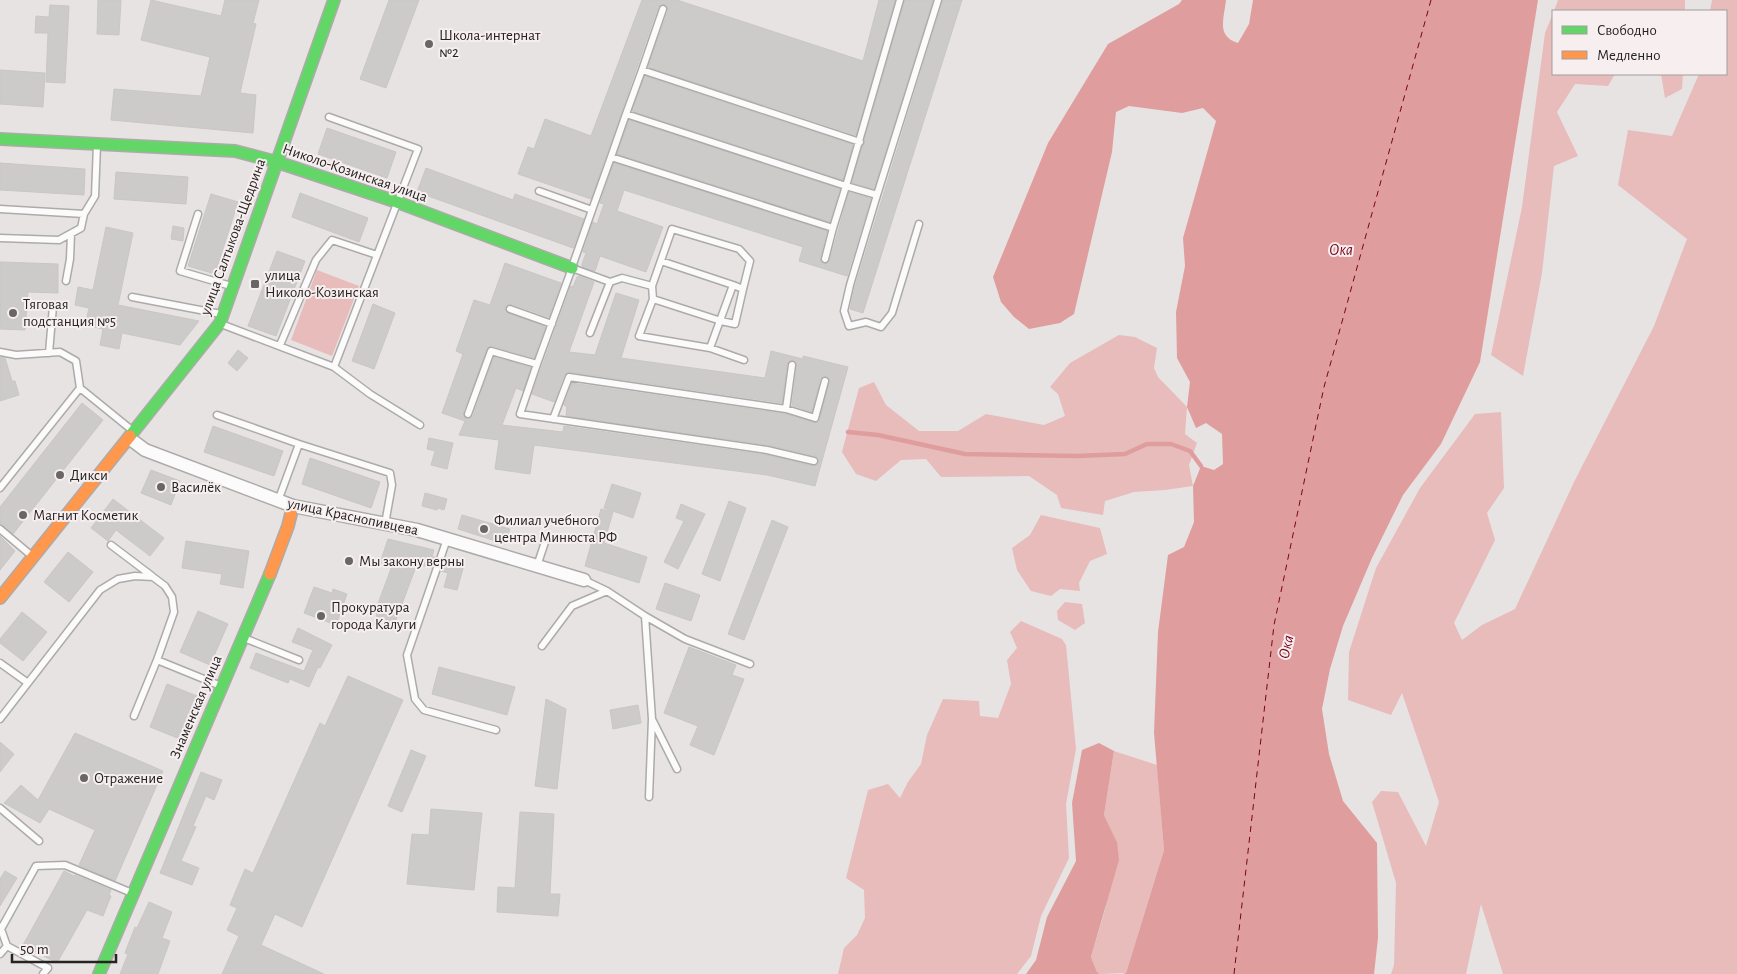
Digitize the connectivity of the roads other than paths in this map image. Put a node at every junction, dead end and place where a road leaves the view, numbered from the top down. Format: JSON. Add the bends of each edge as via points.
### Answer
{"nodes":[{"id":1,"x":334,"y":0,"type":"edge"},
{"id":2,"x":900,"y":0,"type":"edge"},
{"id":3,"x":938,"y":0,"type":"edge"},
{"id":4,"x":663,"y":9,"type":"dead end"},
{"id":5,"x":642,"y":70,"type":"junction"},
{"id":6,"x":626,"y":114,"type":"junction"},
{"id":7,"x":329,"y":117,"type":"dead end"},
{"id":8,"x":0,"y":139,"type":"edge"},
{"id":9,"x":860,"y":142,"type":"junction"},
{"id":10,"x":97,"y":144,"type":"junction"},
{"id":11,"x":611,"y":157,"type":"junction"},
{"id":12,"x":276,"y":162,"type":"junction"},
{"id":13,"x":846,"y":186,"type":"junction"},
{"id":14,"x":539,"y":191,"type":"dead end"},
{"id":15,"x":877,"y":195,"type":"junction"},
{"id":16,"x":398,"y":202,"type":"junction"},
{"id":17,"x":0,"y":209,"type":"edge"},
{"id":18,"x":592,"y":210,"type":"junction"},
{"id":19,"x":84,"y":214,"type":"junction"},
{"id":20,"x":198,"y":214,"type":"dead end"},
{"id":21,"x":919,"y":224,"type":"dead end"},
{"id":22,"x":833,"y":228,"type":"junction"},
{"id":23,"x":71,"y":234,"type":"junction"},
{"id":24,"x":0,"y":238,"type":"edge"},
{"id":25,"x":377,"y":255,"type":"junction"},
{"id":26,"x":825,"y":259,"type":"dead end"},
{"id":27,"x":661,"y":261,"type":"junction"},
{"id":28,"x":572,"y":268,"type":"junction"},
{"id":29,"x":66,"y":281,"type":"dead end"},
{"id":30,"x":610,"y":282,"type":"junction"},
{"id":31,"x":733,"y":285,"type":"junction"},
{"id":32,"x":233,"y":286,"type":"junction"},
{"id":33,"x":652,"y":286,"type":"junction"},
{"id":34,"x":743,"y":289,"type":"junction"},
{"id":35,"x":132,"y":297,"type":"dead end"},
{"id":36,"x":653,"y":299,"type":"junction"},
{"id":37,"x":54,"y":306,"type":"dead end"},
{"id":38,"x":510,"y":309,"type":"dead end"},
{"id":39,"x":221,"y":319,"type":"junction"},
{"id":40,"x":721,"y":321,"type":"junction"},
{"id":41,"x":552,"y":324,"type":"junction"},
{"id":42,"x":590,"y":333,"type":"dead end"},
{"id":43,"x":280,"y":345,"type":"junction"},
{"id":44,"x":710,"y":348,"type":"junction"},
{"id":45,"x":0,"y":352,"type":"edge"},
{"id":46,"x":50,"y":353,"type":"junction"},
{"id":47,"x":744,"y":360,"type":"dead end"},
{"id":48,"x":537,"y":364,"type":"junction"},
{"id":49,"x":792,"y":365,"type":"dead end"},
{"id":50,"x":334,"y":366,"type":"junction"},
{"id":51,"x":825,"y":381,"type":"dead end"},
{"id":52,"x":80,"y":388,"type":"junction"},
{"id":53,"x":786,"y":409,"type":"junction"},
{"id":54,"x":468,"y":414,"type":"dead end"},
{"id":55,"x":217,"y":415,"type":"dead end"},
{"id":56,"x":553,"y":419,"type":"junction"},
{"id":57,"x":420,"y":425,"type":"dead end"},
{"id":58,"x":132,"y":435,"type":"junction"},
{"id":59,"x":299,"y":444,"type":"junction"},
{"id":60,"x":814,"y":461,"type":"dead end"},
{"id":61,"x":0,"y":488,"type":"edge"},
{"id":62,"x":278,"y":501,"type":"junction"},
{"id":63,"x":293,"y":506,"type":"junction"},
{"id":64,"x":386,"y":524,"type":"junction"},
{"id":65,"x":0,"y":530,"type":"edge"},
{"id":66,"x":447,"y":539,"type":"junction"},
{"id":67,"x":545,"y":542,"type":"dead end"},
{"id":68,"x":111,"y":545,"type":"dead end"},
{"id":69,"x":33,"y":557,"type":"junction"},
{"id":70,"x":537,"y":566,"type":"junction"},
{"id":71,"x":153,"y":577,"type":"junction"},
{"id":72,"x":584,"y":580,"type":"joint"},
{"id":73,"x":607,"y":591,"type":"junction"},
{"id":74,"x":1,"y":595,"type":"edge"},
{"id":75,"x":645,"y":616,"type":"junction"},
{"id":76,"x":243,"y":638,"type":"junction"},
{"id":77,"x":542,"y":646,"type":"dead end"},
{"id":78,"x":157,"y":660,"type":"junction"},
{"id":79,"x":299,"y":660,"type":"dead end"},
{"id":80,"x":0,"y":663,"type":"edge"},
{"id":81,"x":750,"y":664,"type":"dead end"},
{"id":82,"x":28,"y":683,"type":"junction"},
{"id":83,"x":222,"y":686,"type":"junction"},
{"id":84,"x":134,"y":716,"type":"dead end"},
{"id":85,"x":0,"y":719,"type":"edge"},
{"id":86,"x":652,"y":719,"type":"junction"},
{"id":87,"x":496,"y":730,"type":"dead end"},
{"id":88,"x":677,"y":769,"type":"dead end"},
{"id":89,"x":649,"y":797,"type":"dead end"},
{"id":90,"x":0,"y":808,"type":"edge"},
{"id":91,"x":39,"y":841,"type":"dead end"},
{"id":92,"x":133,"y":893,"type":"junction"},
{"id":93,"x":1,"y":928,"type":"edge"},
{"id":94,"x":7,"y":946,"type":"junction"},
{"id":95,"x":0,"y":954,"type":"edge"},
{"id":96,"x":43,"y":974,"type":"edge"},
{"id":97,"x":99,"y":974,"type":"edge"}],
"edges":[{"from":1,"to":12,"type":"street","name":"улица Салтыкова-Щедрина"},
{"from":2,"to":9,"type":"lane"},
{"from":3,"to":15,"type":"lane"},
{"from":4,"to":5,"type":"lane"},
{"from":5,"to":6,"type":"lane"},
{"from":5,"to":9,"type":"lane"},
{"from":6,"to":11,"type":"lane"},
{"from":6,"to":13,"type":"lane"},
{"from":7,"to":16,"type":"lane","via":[[418,149]]},
{"from":8,"to":10,"type":"street","name":"Николо-Козинская улица"},
{"from":9,"to":13,"type":"lane"},
{"from":10,"to":12,"type":"street","name":"Николо-Козинская улица","via":[[235,150]]},
{"from":10,"to":19,"type":"lane","via":[[95,196]]},
{"from":11,"to":18,"type":"lane"},
{"from":11,"to":22,"type":"lane"},
{"from":12,"to":16,"type":"street","name":"Николо-Козинская улица"},
{"from":12,"to":32,"type":"street","name":"улица Салтыкова-Щедрина"},
{"from":13,"to":15,"type":"lane"},
{"from":13,"to":22,"type":"lane"},
{"from":14,"to":18,"type":"lane"},
{"from":15,"to":21,"type":"lane","via":[[844,311],[849,326],[866,322],[881,327],[892,313]]},
{"from":16,"to":25,"type":"lane"},
{"from":16,"to":28,"type":"street","name":"Николо-Козинская улица"},
{"from":17,"to":19,"type":"lane"},
{"from":18,"to":28,"type":"lane"},
{"from":19,"to":23,"type":"lane","via":[[81,228]]},
{"from":20,"to":32,"type":"lane","via":[[180,271]]},
{"from":22,"to":26,"type":"lane"},
{"from":23,"to":24,"type":"lane","via":[[59,240]]},
{"from":23,"to":29,"type":"lane"},
{"from":25,"to":43,"type":"lane","via":[[332,240],[316,260]]},
{"from":25,"to":50,"type":"lane"},
{"from":27,"to":31,"type":"lane"},
{"from":27,"to":33,"type":"lane"},
{"from":27,"to":34,"type":"lane","via":[[672,229],[739,249],[750,261]]},
{"from":28,"to":30,"type":"lane"},
{"from":28,"to":41,"type":"lane"},
{"from":30,"to":33,"type":"lane","via":[[622,278]]},
{"from":30,"to":42,"type":"lane"},
{"from":31,"to":34,"type":"lane"},
{"from":31,"to":40,"type":"lane"},
{"from":32,"to":39,"type":"street","name":"улица Салтыкова-Щедрина"},
{"from":33,"to":36,"type":"lane"},
{"from":34,"to":40,"type":"lane","via":[[734,324]]},
{"from":35,"to":39,"type":"lane"},
{"from":36,"to":40,"type":"lane"},
{"from":36,"to":44,"type":"lane","via":[[639,336]]},
{"from":37,"to":46,"type":"lane"},
{"from":38,"to":41,"type":"lane"},
{"from":39,"to":43,"type":"lane"},
{"from":39,"to":58,"type":"street","name":"улица Салтыкова-Щедрина"},
{"from":40,"to":44,"type":"lane"},
{"from":41,"to":48,"type":"lane"},
{"from":43,"to":50,"type":"lane"},
{"from":44,"to":47,"type":"lane"},
{"from":45,"to":46,"type":"lane","via":[[16,355]]},
{"from":46,"to":52,"type":"lane","via":[[60,352],[76,362]]},
{"from":48,"to":54,"type":"lane","via":[[491,351]]},
{"from":48,"to":56,"type":"lane","via":[[520,414]]},
{"from":49,"to":53,"type":"lane"},
{"from":50,"to":57,"type":"lane","via":[[370,394]]},
{"from":51,"to":53,"type":"lane","via":[[815,418]]},
{"from":52,"to":58,"type":"lane"},
{"from":52,"to":61,"type":"lane"},
{"from":53,"to":56,"type":"lane","via":[[569,377]]},
{"from":55,"to":59,"type":"lane"},
{"from":56,"to":60,"type":"lane","via":[[767,450]]},
{"from":58,"to":62,"type":"street","name":"улица Краснопивцева","via":[[145,450]]},
{"from":58,"to":69,"type":"street","name":"улица Салтыкова-Щедрина"},
{"from":59,"to":62,"type":"lane"},
{"from":59,"to":64,"type":"lane","via":[[390,474],[392,485]]},
{"from":62,"to":63,"type":"street","name":"улица Краснопивцева"},
{"from":63,"to":64,"type":"street","name":"улица Краснопивцева"},
{"from":63,"to":76,"type":"street","name":"Знаменская улица","via":[[275,562]]},
{"from":64,"to":66,"type":"street","name":"улица Краснопивцева"},
{"from":65,"to":69,"type":"lane"},
{"from":66,"to":70,"type":"street","name":"улица Краснопивцева"},
{"from":66,"to":87,"type":"lane","via":[[407,655],[414,699],[424,710]]},
{"from":67,"to":70,"type":"lane"},
{"from":68,"to":71,"type":"lane"},
{"from":69,"to":74,"type":"street","name":"улица Салтыкова-Щедрина"},
{"from":70,"to":72,"type":"street","name":"улица Краснопивцева"},
{"from":71,"to":78,"type":"lane","via":[[166,586],[174,612]]},
{"from":71,"to":82,"type":"lane","via":[[118,578],[100,590]]},
{"from":72,"to":73,"type":"lane"},
{"from":73,"to":75,"type":"lane"},
{"from":73,"to":77,"type":"lane","via":[[572,606]]},
{"from":75,"to":81,"type":"lane","via":[[685,639]]},
{"from":75,"to":86,"type":"lane"},
{"from":76,"to":79,"type":"lane"},
{"from":76,"to":83,"type":"street","name":"Знаменская улица"},
{"from":78,"to":83,"type":"lane"},
{"from":78,"to":84,"type":"lane"},
{"from":80,"to":82,"type":"lane"},
{"from":82,"to":85,"type":"lane"},
{"from":83,"to":92,"type":"street","name":"Знаменская улица"},
{"from":86,"to":88,"type":"lane"},
{"from":86,"to":89,"type":"lane"},
{"from":90,"to":91,"type":"lane"},
{"from":92,"to":93,"type":"lane","via":[[65,865],[36,866]]},
{"from":92,"to":97,"type":"street","name":"Знаменская улица"},
{"from":93,"to":94,"type":"lane"},
{"from":94,"to":95,"type":"lane"},
{"from":94,"to":96,"type":"lane","via":[[48,968]]}]}
